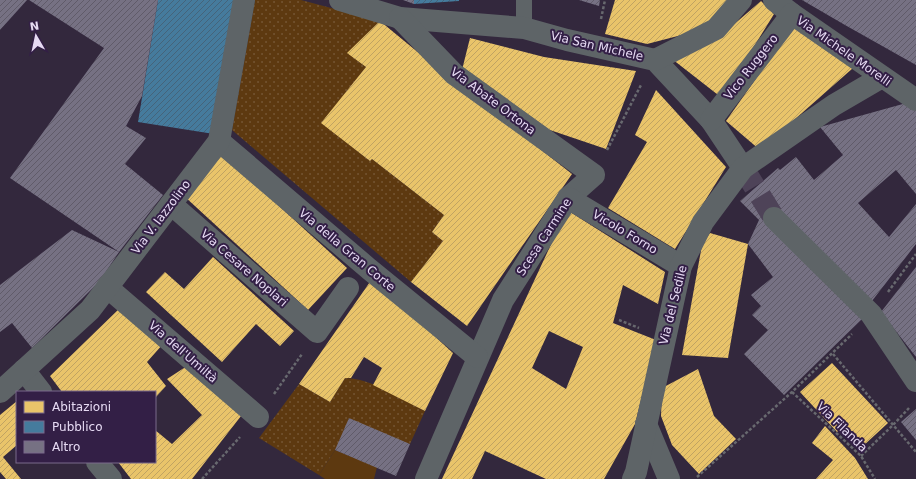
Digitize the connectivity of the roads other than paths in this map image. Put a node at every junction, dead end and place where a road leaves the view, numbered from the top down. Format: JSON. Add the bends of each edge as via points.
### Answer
{"nodes":[{"id":1,"x":244,"y":0,"type":"edge"},
{"id":2,"x":340,"y":0,"type":"edge"},
{"id":3,"x":524,"y":0,"type":"edge"},
{"id":4,"x":742,"y":0,"type":"edge"},
{"id":5,"x":774,"y":0,"type":"edge"},
{"id":6,"x":792,"y":14,"type":"junction"},
{"id":7,"x":400,"y":18,"type":"junction"},
{"id":8,"x":524,"y":28,"type":"junction"},
{"id":9,"x":655,"y":60,"type":"junction"},
{"id":10,"x":882,"y":77,"type":"junction"},
{"id":11,"x":916,"y":100,"type":"edge"},
{"id":12,"x":711,"y":120,"type":"junction"},
{"id":13,"x":219,"y":141,"type":"junction"},
{"id":14,"x":743,"y":168,"type":"junction"},
{"id":15,"x":594,"y":175,"type":"joint"},
{"id":16,"x":568,"y":198,"type":"junction"},
{"id":17,"x":171,"y":204,"type":"junction"},
{"id":18,"x":774,"y":218,"type":"tunnel mouth"},
{"id":19,"x":681,"y":266,"type":"junction"},
{"id":20,"x":107,"y":287,"type":"junction"},
{"id":21,"x":348,"y":288,"type":"dead end"},
{"id":22,"x":477,"y":357,"type":"junction"},
{"id":23,"x":24,"y":370,"type":"junction"},
{"id":24,"x":916,"y":381,"type":"edge"},
{"id":25,"x":41,"y":391,"type":"edge"},
{"id":26,"x":0,"y":392,"type":"edge"},
{"id":27,"x":258,"y":416,"type":"dead end"},
{"id":28,"x":646,"y":424,"type":"junction"},
{"id":29,"x":99,"y":463,"type":"edge"},
{"id":30,"x":111,"y":479,"type":"edge"},
{"id":31,"x":426,"y":479,"type":"edge"},
{"id":32,"x":633,"y":479,"type":"edge"},
{"id":33,"x":669,"y":479,"type":"edge"}],
"edges":[{"from":1,"to":13,"type":"street","name":"Via V. Iazzolino"},
{"from":2,"to":7,"type":"street","name":"Via San Michele"},
{"from":3,"to":8,"type":"lane"},
{"from":4,"to":9,"type":"street","via":[[716,28]]},
{"from":5,"to":6,"type":"street","name":"Via Michele Morelli"},
{"from":6,"to":10,"type":"street","name":"Via Michele Morelli"},
{"from":6,"to":12,"type":"street","name":"Vico Ruggero"},
{"from":7,"to":8,"type":"street","name":"Via San Michele"},
{"from":7,"to":15,"type":"street","name":"Via Abate Ortona","via":[[454,74]]},
{"from":8,"to":9,"type":"street","name":"Via San Michele"},
{"from":9,"to":12,"type":"street","name":"Via San Michele"},
{"from":10,"to":11,"type":"street","name":"Via Michele Morelli"},
{"from":10,"to":14,"type":"street","name":"Via del Sedile","via":[[834,105]]},
{"from":12,"to":14,"type":"street","name":"Via San Michele"},
{"from":13,"to":17,"type":"street","name":"Via V. Iazzolino"},
{"from":13,"to":22,"type":"street","name":"Via della Gran Corte"},
{"from":14,"to":19,"type":"street","name":"Via del Sedile","via":[[702,222]]},
{"from":15,"to":16,"type":"street","name":"Scesa Carmine"},
{"from":16,"to":19,"type":"street","name":"Vicolo Forno"},
{"from":16,"to":22,"type":"street","name":"Scesa Carmine","via":[[503,300]]},
{"from":17,"to":20,"type":"street","name":"Via V. Iazzolino"},
{"from":17,"to":21,"type":"street","name":"Via Cesare Noplari","via":[[317,332]]},
{"from":18,"to":24,"type":"street","via":[[871,314]]},
{"from":19,"to":28,"type":"street","name":"Via del Sedile"},
{"from":20,"to":23,"type":"street","name":"Via V. Iazzolino","via":[[90,310]]},
{"from":20,"to":27,"type":"street","name":"Via dell'Umiltà"},
{"from":22,"to":31,"type":"street","name":"Scesa Carmine"},
{"from":23,"to":25,"type":"street"},
{"from":23,"to":26,"type":"street","name":"Via V. Iazzolino"},
{"from":28,"to":32,"type":"street","name":"Via del Sedile"},
{"from":28,"to":33,"type":"street"},
{"from":29,"to":30,"type":"street"}]}
